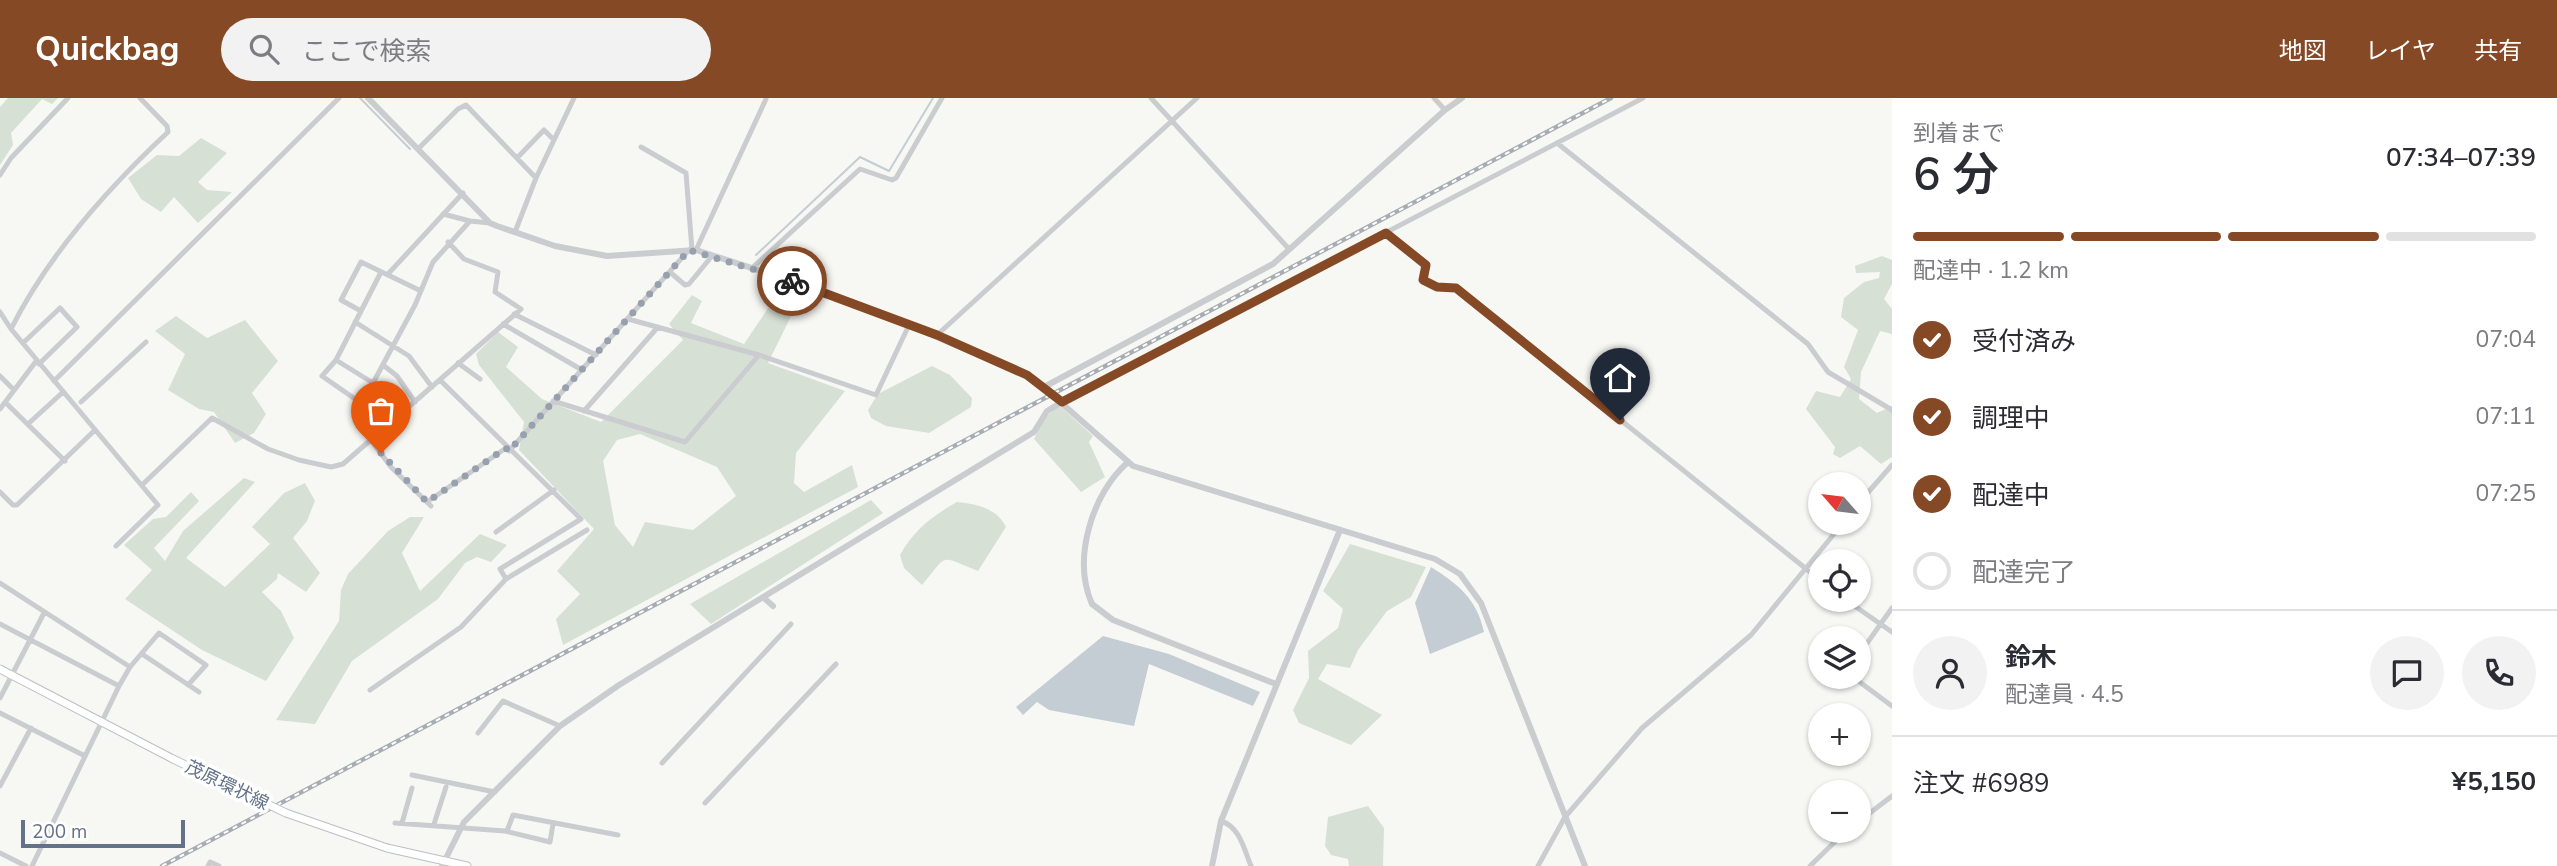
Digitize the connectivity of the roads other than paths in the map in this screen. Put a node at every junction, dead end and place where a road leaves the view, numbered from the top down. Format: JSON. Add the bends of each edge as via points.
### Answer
{"nodes":[{"id":1,"x":68,"y":98,"type":"edge"},
{"id":2,"x":140,"y":98,"type":"edge"},
{"id":3,"x":339,"y":98,"type":"edge"},
{"id":4,"x":368,"y":98,"type":"edge"},
{"id":5,"x":574,"y":98,"type":"edge"},
{"id":6,"x":942,"y":98,"type":"edge"},
{"id":7,"x":1151,"y":98,"type":"edge"},
{"id":8,"x":1197,"y":98,"type":"edge"},
{"id":9,"x":1434,"y":98,"type":"edge"},
{"id":10,"x":1462,"y":98,"type":"edge"},
{"id":11,"x":1643,"y":98,"type":"edge"},
{"id":12,"x":766,"y":99,"type":"edge"},
{"id":13,"x":1445,"y":110,"type":"junction"},
{"id":14,"x":1172,"y":121,"type":"junction"},
{"id":15,"x":554,"y":140,"type":"junction"},
{"id":16,"x":1557,"y":144,"type":"junction"},
{"id":17,"x":641,"y":147,"type":"dead end"},
{"id":18,"x":419,"y":148,"type":"junction"},
{"id":19,"x":517,"y":158,"type":"junction"},
{"id":20,"x":0,"y":174,"type":"edge"},
{"id":21,"x":536,"y":178,"type":"junction"},
{"id":22,"x":463,"y":193,"type":"junction"},
{"id":23,"x":443,"y":214,"type":"junction"},
{"id":24,"x":470,"y":221,"type":"junction"},
{"id":25,"x":490,"y":223,"type":"junction"},
{"id":26,"x":515,"y":232,"type":"junction"},
{"id":27,"x":1386,"y":233,"type":"junction"},
{"id":28,"x":448,"y":243,"type":"junction"},
{"id":29,"x":1289,"y":249,"type":"junction"},
{"id":30,"x":692,"y":250,"type":"junction"},
{"id":31,"x":712,"y":256,"type":"junction"},
{"id":32,"x":752,"y":268,"type":"junction"},
{"id":33,"x":385,"y":273,"type":"junction"},
{"id":34,"x":671,"y":273,"type":"junction"},
{"id":35,"x":421,"y":291,"type":"junction"},
{"id":36,"x":361,"y":311,"type":"junction"},
{"id":37,"x":0,"y":312,"type":"edge"},
{"id":38,"x":514,"y":314,"type":"junction"},
{"id":39,"x":628,"y":318,"type":"junction"},
{"id":40,"x":355,"y":322,"type":"junction"},
{"id":41,"x":503,"y":324,"type":"junction"},
{"id":42,"x":909,"y":325,"type":"junction"},
{"id":43,"x":658,"y":327,"type":"junction"},
{"id":44,"x":11,"y":329,"type":"junction"},
{"id":45,"x":937,"y":335,"type":"junction"},
{"id":46,"x":146,"y":342,"type":"dead end"},
{"id":47,"x":23,"y":344,"type":"junction"},
{"id":48,"x":393,"y":346,"type":"junction"},
{"id":49,"x":596,"y":355,"type":"junction"},
{"id":50,"x":759,"y":355,"type":"junction"},
{"id":51,"x":336,"y":360,"type":"junction"},
{"id":52,"x":38,"y":362,"type":"junction"},
{"id":53,"x":458,"y":363,"type":"junction"},
{"id":54,"x":383,"y":365,"type":"junction"},
{"id":55,"x":582,"y":370,"type":"junction"},
{"id":56,"x":0,"y":376,"type":"edge"},
{"id":57,"x":480,"y":379,"type":"dead end"},
{"id":58,"x":440,"y":380,"type":"junction"},
{"id":59,"x":54,"y":381,"type":"junction"},
{"id":60,"x":373,"y":383,"type":"junction"},
{"id":61,"x":432,"y":387,"type":"junction"},
{"id":62,"x":1044,"y":387,"type":"junction"},
{"id":63,"x":15,"y":390,"type":"junction"},
{"id":64,"x":64,"y":392,"type":"junction"},
{"id":65,"x":553,"y":401,"type":"junction"},
{"id":66,"x":5,"y":402,"type":"junction"},
{"id":67,"x":81,"y":402,"type":"dead end"},
{"id":68,"x":415,"y":402,"type":"junction"},
{"id":69,"x":1062,"y":402,"type":"junction"},
{"id":70,"x":0,"y":409,"type":"edge"},
{"id":71,"x":1892,"y":410,"type":"edge"},
{"id":72,"x":584,"y":411,"type":"junction"},
{"id":73,"x":397,"y":417,"type":"junction"},
{"id":74,"x":28,"y":424,"type":"junction"},
{"id":75,"x":95,"y":430,"type":"junction"},
{"id":76,"x":371,"y":440,"type":"junction"},
{"id":77,"x":508,"y":449,"type":"junction"},
{"id":78,"x":65,"y":461,"type":"junction"},
{"id":79,"x":1127,"y":463,"type":"junction"},
{"id":80,"x":1892,"y":465,"type":"edge"},
{"id":81,"x":142,"y":485,"type":"junction"},
{"id":82,"x":1871,"y":489,"type":"edge"},
{"id":83,"x":554,"y":490,"type":"junction"},
{"id":84,"x":0,"y":492,"type":"edge"},
{"id":85,"x":4,"y":499,"type":"junction"},
{"id":86,"x":0,"y":505,"type":"edge"},
{"id":87,"x":587,"y":530,"type":"dead end"},
{"id":88,"x":1340,"y":530,"type":"junction"},
{"id":89,"x":496,"y":532,"type":"dead end"},
{"id":90,"x":1833,"y":536,"type":"edge"},
{"id":91,"x":116,"y":546,"type":"dead end"},
{"id":92,"x":1806,"y":569,"type":"junction"},
{"id":93,"x":506,"y":579,"type":"junction"},
{"id":94,"x":0,"y":583,"type":"edge"},
{"id":95,"x":764,"y":598,"type":"junction"},
{"id":96,"x":773,"y":606,"type":"dead end"},
{"id":97,"x":1892,"y":608,"type":"edge"},
{"id":98,"x":1862,"y":612,"type":"edge"},
{"id":99,"x":44,"y":613,"type":"junction"},
{"id":100,"x":0,"y":624,"type":"edge"},
{"id":101,"x":791,"y":624,"type":"dead end"},
{"id":102,"x":1881,"y":626,"type":"junction"},
{"id":103,"x":1892,"y":632,"type":"edge"},
{"id":104,"x":1871,"y":639,"type":"edge"},
{"id":105,"x":30,"y":640,"type":"junction"},
{"id":106,"x":142,"y":654,"type":"junction"},
{"id":107,"x":836,"y":664,"type":"dead end"},
{"id":108,"x":130,"y":667,"type":"junction"},
{"id":109,"x":0,"y":669,"type":"edge"},
{"id":110,"x":12,"y":676,"type":"junction"},
{"id":111,"x":1276,"y":684,"type":"junction"},
{"id":112,"x":188,"y":685,"type":"junction"},
{"id":113,"x":119,"y":686,"type":"junction"},
{"id":114,"x":1869,"y":689,"type":"edge"},
{"id":115,"x":370,"y":690,"type":"dead end"},
{"id":116,"x":199,"y":692,"type":"dead end"},
{"id":117,"x":0,"y":698,"type":"edge"},
{"id":118,"x":1892,"y":706,"type":"edge"},
{"id":119,"x":0,"y":713,"type":"edge"},
{"id":120,"x":102,"y":722,"type":"junction"},
{"id":121,"x":561,"y":726,"type":"junction"},
{"id":122,"x":31,"y":728,"type":"junction"},
{"id":123,"x":478,"y":733,"type":"dead end"},
{"id":124,"x":85,"y":756,"type":"junction"},
{"id":125,"x":662,"y":763,"type":"dead end"},
{"id":126,"x":412,"y":775,"type":"dead end"},
{"id":127,"x":0,"y":786,"type":"edge"},
{"id":128,"x":446,"y":787,"type":"dead end"},
{"id":129,"x":412,"y":788,"type":"dead end"},
{"id":130,"x":495,"y":792,"type":"junction"},
{"id":131,"x":1892,"y":796,"type":"edge"},
{"id":132,"x":705,"y":803,"type":"dead end"},
{"id":133,"x":1871,"y":812,"type":"edge"},
{"id":134,"x":1565,"y":817,"type":"junction"},
{"id":135,"x":1221,"y":821,"type":"junction"},
{"id":136,"x":434,"y":824,"type":"junction"},
{"id":137,"x":553,"y":824,"type":"junction"},
{"id":138,"x":461,"y":828,"type":"junction"},
{"id":139,"x":507,"y":831,"type":"junction"},
{"id":140,"x":618,"y":835,"type":"dead end"},
{"id":141,"x":1834,"y":843,"type":"edge"},
{"id":142,"x":0,"y":853,"type":"edge"},
{"id":143,"x":444,"y":863,"type":"edge"},
{"id":144,"x":26,"y":866,"type":"edge"},
{"id":145,"x":32,"y":866,"type":"edge"},
{"id":146,"x":208,"y":866,"type":"edge"},
{"id":147,"x":219,"y":866,"type":"edge"},
{"id":148,"x":467,"y":866,"type":"edge"},
{"id":149,"x":1212,"y":866,"type":"edge"},
{"id":150,"x":1251,"y":866,"type":"edge"},
{"id":151,"x":1538,"y":866,"type":"edge"},
{"id":152,"x":1585,"y":866,"type":"edge"},
{"id":153,"x":1810,"y":866,"type":"edge"}],
"edges":[{"from":1,"to":20,"type":"street"},
{"from":2,"to":44,"type":"street","via":[[167,125],[168,132],[113,188],[41,274]]},
{"from":3,"to":59,"type":"street"},
{"from":4,"to":18,"type":"street"},
{"from":5,"to":15,"type":"street"},
{"from":6,"to":32,"type":"street","via":[[896,178],[860,169]]},
{"from":7,"to":14,"type":"street"},
{"from":8,"to":14,"type":"street"},
{"from":9,"to":13,"type":"street"},
{"from":10,"to":13,"type":"street"},
{"from":11,"to":16,"type":"street"},
{"from":12,"to":30,"type":"street"},
{"from":13,"to":29,"type":"street"},
{"from":14,"to":29,"type":"street"},
{"from":14,"to":45,"type":"street"},
{"from":15,"to":19,"type":"street","via":[[544,130]]},
{"from":15,"to":21,"type":"street"},
{"from":16,"to":27,"type":"street"},
{"from":16,"to":71,"type":"street","via":[[1808,344],[1828,372]]},
{"from":17,"to":30,"type":"street","via":[[686,173]]},
{"from":18,"to":19,"type":"street","via":[[466,105]]},
{"from":18,"to":22,"type":"street"},
{"from":19,"to":21,"type":"street"},
{"from":21,"to":26,"type":"street"},
{"from":22,"to":23,"type":"street"},
{"from":22,"to":25,"type":"street"},
{"from":23,"to":24,"type":"street"},
{"from":23,"to":33,"type":"street"},
{"from":24,"to":25,"type":"street"},
{"from":24,"to":28,"type":"street"},
{"from":25,"to":26,"type":"street"},
{"from":26,"to":30,"type":"street","via":[[607,256]]},
{"from":27,"to":69,"type":"street"},
{"from":27,"to":92,"type":"street","via":[[1426,265],[1423,280],[1437,287],[1456,288]]},
{"from":28,"to":35,"type":"street","via":[[433,262]]},
{"from":28,"to":38,"type":"street","via":[[464,259],[498,272],[495,292],[522,309]]},
{"from":29,"to":62,"type":"street","via":[[1273,264]]},
{"from":30,"to":31,"type":"street"},
{"from":30,"to":34,"type":"street"},
{"from":31,"to":32,"type":"street"},
{"from":31,"to":34,"type":"street","via":[[689,284]]},
{"from":32,"to":42,"type":"street"},
{"from":33,"to":35,"type":"street"},
{"from":33,"to":36,"type":"street"},
{"from":33,"to":36,"type":"street","via":[[361,262],[341,300]]},
{"from":34,"to":39,"type":"street"},
{"from":35,"to":48,"type":"street"},
{"from":36,"to":40,"type":"street"},
{"from":37,"to":44,"type":"street"},
{"from":38,"to":41,"type":"street"},
{"from":38,"to":49,"type":"street"},
{"from":39,"to":43,"type":"street"},
{"from":39,"to":49,"type":"street"},
{"from":40,"to":48,"type":"street"},
{"from":40,"to":51,"type":"street"},
{"from":41,"to":53,"type":"street"},
{"from":41,"to":55,"type":"street"},
{"from":42,"to":45,"type":"street"},
{"from":42,"to":50,"type":"street","via":[[876,395]]},
{"from":43,"to":50,"type":"street"},
{"from":43,"to":72,"type":"street"},
{"from":44,"to":47,"type":"street"},
{"from":45,"to":62,"type":"street"},
{"from":46,"to":67,"type":"street"},
{"from":47,"to":52,"type":"street"},
{"from":47,"to":52,"type":"street","via":[[60,308],[77,327]]},
{"from":48,"to":54,"type":"street"},
{"from":48,"to":61,"type":"street","via":[[415,361]]},
{"from":49,"to":55,"type":"street"},
{"from":50,"to":72,"type":"street","via":[[685,442]]},
{"from":51,"to":60,"type":"street"},
{"from":51,"to":60,"type":"street","via":[[322,376],[355,402]]},
{"from":52,"to":59,"type":"street"},
{"from":52,"to":63,"type":"street"},
{"from":53,"to":57,"type":"street"},
{"from":53,"to":58,"type":"street"},
{"from":54,"to":60,"type":"street"},
{"from":54,"to":68,"type":"street"},
{"from":55,"to":65,"type":"street"},
{"from":56,"to":63,"type":"street"},
{"from":58,"to":61,"type":"street"},
{"from":58,"to":77,"type":"street"},
{"from":59,"to":64,"type":"street"},
{"from":60,"to":73,"type":"street","via":[[394,404]]},
{"from":61,"to":68,"type":"street"},
{"from":62,"to":69,"type":"street"},
{"from":63,"to":66,"type":"street"},
{"from":64,"to":74,"type":"street"},
{"from":64,"to":75,"type":"street"},
{"from":65,"to":72,"type":"street"},
{"from":65,"to":77,"type":"street"},
{"from":66,"to":70,"type":"street"},
{"from":66,"to":74,"type":"street"},
{"from":68,"to":73,"type":"street"},
{"from":69,"to":79,"type":"street"},
{"from":69,"to":95,"type":"street","via":[[1047,411],[1034,432]]},
{"from":73,"to":76,"type":"street"},
{"from":74,"to":78,"type":"street"},
{"from":75,"to":78,"type":"street"},
{"from":75,"to":81,"type":"street"},
{"from":76,"to":77,"type":"street","via":[[429,504]]},
{"from":76,"to":81,"type":"street","via":[[343,464],[331,467],[268,449],[212,418]]},
{"from":77,"to":83,"type":"street"},
{"from":78,"to":85,"type":"street","via":[[17,505]]},
{"from":79,"to":88,"type":"street"},
{"from":79,"to":111,"type":"street","via":[[1100,498],[1088,536],[1085,561],[1092,604],[1113,620]]},
{"from":80,"to":82,"type":"street"},
{"from":81,"to":91,"type":"street","via":[[158,505]]},
{"from":83,"to":89,"type":"street"},
{"from":83,"to":93,"type":"street","via":[[581,519],[499,569]]},
{"from":84,"to":85,"type":"street"},
{"from":85,"to":86,"type":"street"},
{"from":87,"to":93,"type":"street"},
{"from":88,"to":111,"type":"street"},
{"from":88,"to":134,"type":"street","via":[[1444,562],[1470,585],[1499,643]]},
{"from":90,"to":92,"type":"street"},
{"from":92,"to":134,"type":"street","via":[[1751,635],[1642,728]]},
{"from":93,"to":115,"type":"street","via":[[461,627]]},
{"from":94,"to":99,"type":"street"},
{"from":95,"to":96,"type":"street"},
{"from":95,"to":121,"type":"street","via":[[619,685]]},
{"from":97,"to":102,"type":"street"},
{"from":98,"to":102,"type":"street"},
{"from":99,"to":105,"type":"street"},
{"from":99,"to":108,"type":"street"},
{"from":100,"to":105,"type":"street"},
{"from":101,"to":125,"type":"street"},
{"from":102,"to":103,"type":"street"},
{"from":102,"to":104,"type":"street"},
{"from":105,"to":110,"type":"street"},
{"from":105,"to":113,"type":"street"},
{"from":106,"to":108,"type":"street"},
{"from":106,"to":112,"type":"street"},
{"from":106,"to":112,"type":"street","via":[[159,633],[206,665]]},
{"from":107,"to":132,"type":"street"},
{"from":108,"to":113,"type":"street"},
{"from":109,"to":110,"type":"main road","name":"茂原環状線"},
{"from":110,"to":117,"type":"street"},
{"from":110,"to":120,"type":"main road","name":"茂原環状線"},
{"from":111,"to":135,"type":"street"},
{"from":112,"to":116,"type":"street"},
{"from":113,"to":120,"type":"street"},
{"from":114,"to":118,"type":"street"},
{"from":119,"to":122,"type":"street"},
{"from":120,"to":124,"type":"street"},
{"from":120,"to":143,"type":"main road","name":"茂原環状線","bridge":true,"via":[[286,813]]},
{"from":121,"to":123,"type":"street","via":[[503,701]]},
{"from":121,"to":130,"type":"street"},
{"from":122,"to":124,"type":"street"},
{"from":122,"to":127,"type":"street"},
{"from":124,"to":145,"type":"street"},
{"from":126,"to":130,"type":"street"},
{"from":128,"to":136,"type":"street"},
{"from":129,"to":136,"type":"street","via":[[398,823]]},
{"from":130,"to":138,"type":"street"},
{"from":131,"to":133,"type":"street"},
{"from":134,"to":151,"type":"street"},
{"from":134,"to":152,"type":"street"},
{"from":135,"to":149,"type":"street"},
{"from":135,"to":150,"type":"street","via":[[1237,833]]},
{"from":136,"to":138,"type":"street"},
{"from":137,"to":139,"type":"street","via":[[513,815]]},
{"from":137,"to":139,"type":"street","via":[[550,842]]},
{"from":137,"to":140,"type":"street"},
{"from":138,"to":139,"type":"street"},
{"from":138,"to":143,"type":"street"},
{"from":141,"to":153,"type":"street"},
{"from":142,"to":144,"type":"street"},
{"from":143,"to":148,"type":"main road","name":"茂原環状線"},
{"from":146,"to":147,"type":"street","via":[[209,862]]}]}
